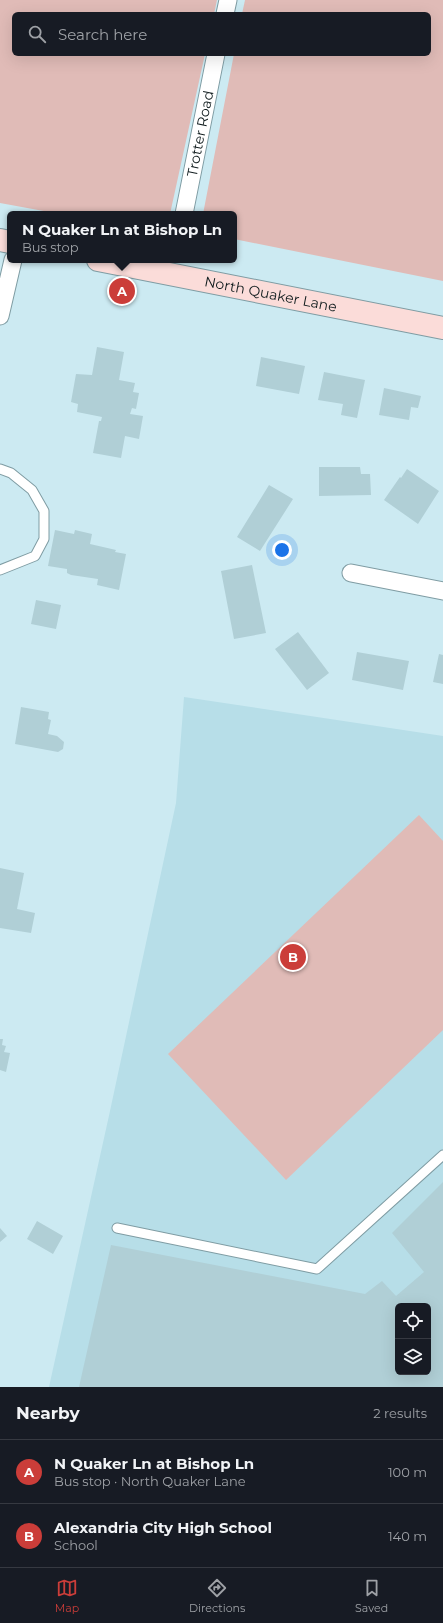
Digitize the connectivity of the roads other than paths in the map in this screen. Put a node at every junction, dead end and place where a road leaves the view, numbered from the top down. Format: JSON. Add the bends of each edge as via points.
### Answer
{"nodes":[{"id":1,"x":228,"y":0,"type":"edge"},
{"id":2,"x":225,"y":12,"type":"edge"},
{"id":3,"x":216,"y":56,"type":"edge"},
{"id":4,"x":185,"y":211,"type":"edge"},
{"id":5,"x":12,"y":263,"type":"edge"},
{"id":6,"x":131,"y":263,"type":"edge"},
{"id":7,"x":174,"y":267,"type":"edge"},
{"id":8,"x":0,"y":316,"type":"edge"},
{"id":9,"x":443,"y":328,"type":"edge"},
{"id":10,"x":0,"y":469,"type":"edge"},
{"id":11,"x":0,"y":570,"type":"edge"},
{"id":12,"x":351,"y":573,"type":"dead end"},
{"id":13,"x":443,"y":591,"type":"edge"},
{"id":14,"x":443,"y":1154,"type":"edge"},
{"id":15,"x":117,"y":1228,"type":"dead end"}],
"edges":[{"from":1,"to":2,"type":"street"},
{"from":3,"to":4,"type":"street","name":"Trotter Road"},
{"from":5,"to":8,"type":"street"},
{"from":6,"to":7,"type":"main road","name":"North Quaker Lane"},
{"from":7,"to":9,"type":"main road","name":"North Quaker Lane"},
{"from":10,"to":11,"type":"lane","via":[[10,473],[32,490],[44,511],[44,539],[35,556]]},
{"from":12,"to":13,"type":"street"},
{"from":14,"to":15,"type":"lane","via":[[317,1269]]}]}
